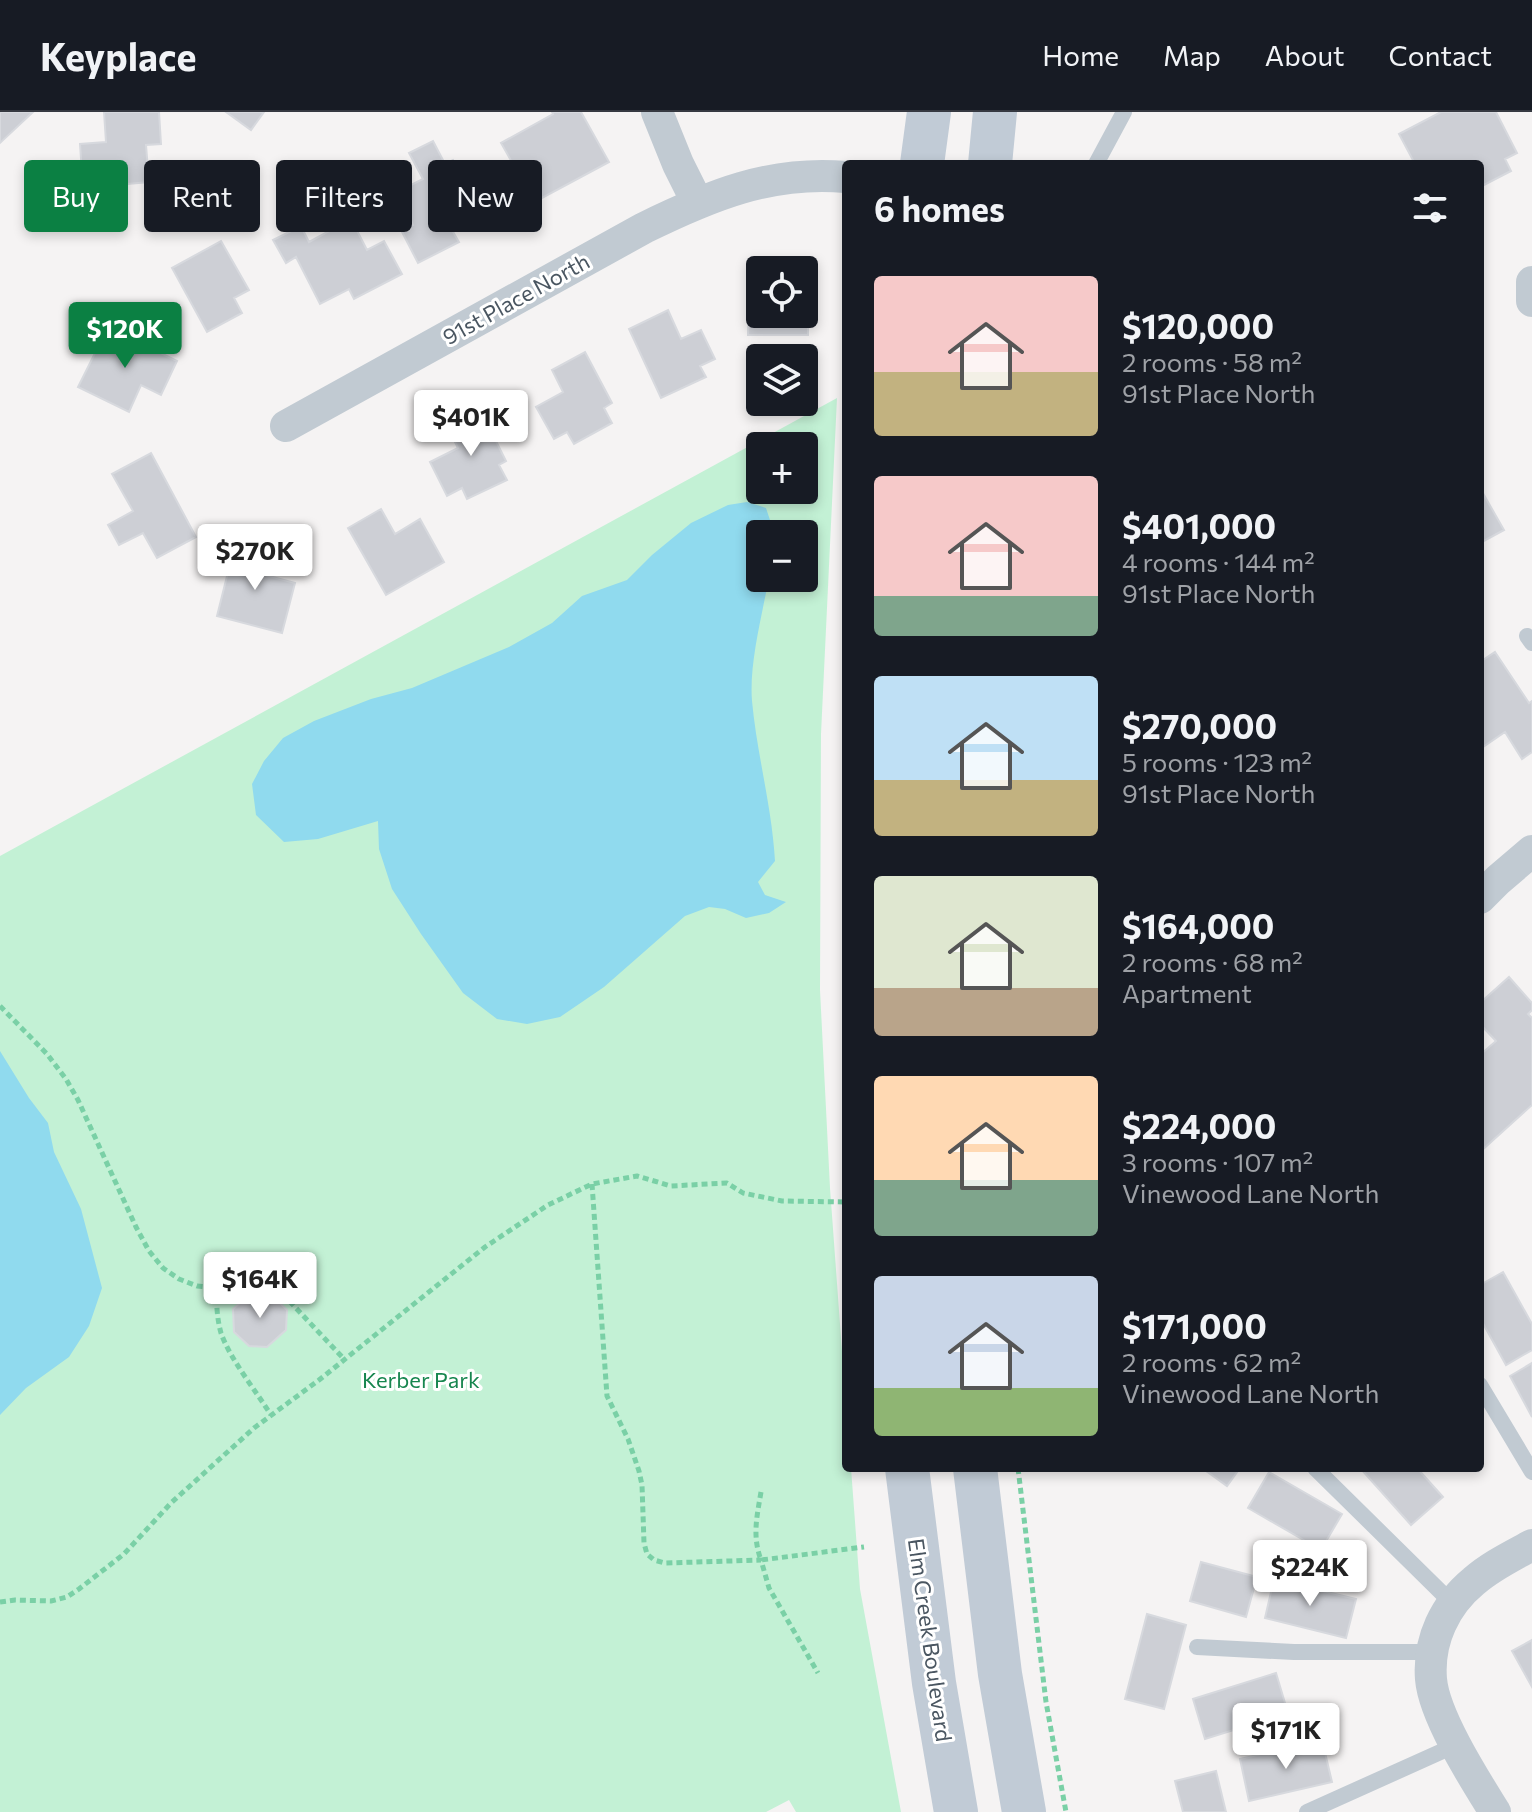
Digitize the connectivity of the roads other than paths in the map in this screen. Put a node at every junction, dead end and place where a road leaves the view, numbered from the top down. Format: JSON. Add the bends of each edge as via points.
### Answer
{"nodes":[{"id":1,"x":657,"y":112,"type":"edge"},
{"id":2,"x":929,"y":112,"type":"edge"},
{"id":3,"x":995,"y":112,"type":"edge"},
{"id":4,"x":1124,"y":112,"type":"edge"},
{"id":5,"x":923,"y":160,"type":"edge"},
{"id":6,"x":990,"y":160,"type":"edge"},
{"id":7,"x":1098,"y":160,"type":"edge"},
{"id":8,"x":842,"y":177,"type":"edge"},
{"id":9,"x":697,"y":202,"type":"junction"},
{"id":10,"x":1532,"y":282,"type":"edge"},
{"id":11,"x":1532,"y":301,"type":"edge"},
{"id":12,"x":286,"y":426,"type":"dead end"},
{"id":13,"x":1532,"y":851,"type":"edge"},
{"id":14,"x":1484,"y":894,"type":"edge"},
{"id":15,"x":1484,"y":1392,"type":"edge"},
{"id":16,"x":908,"y":1472,"type":"edge"},
{"id":17,"x":975,"y":1472,"type":"edge"},
{"id":18,"x":1318,"y":1472,"type":"edge"},
{"id":19,"x":1532,"y":1472,"type":"edge"},
{"id":20,"x":1532,"y":1545,"type":"edge"},
{"id":21,"x":1441,"y":1626,"type":"junction"},
{"id":22,"x":1197,"y":1647,"type":"dead end"},
{"id":23,"x":1456,"y":1745,"type":"junction"},
{"id":24,"x":956,"y":1812,"type":"edge"},
{"id":25,"x":1024,"y":1812,"type":"edge"},
{"id":26,"x":1307,"y":1812,"type":"edge"},
{"id":27,"x":1495,"y":1812,"type":"edge"}],
"edges":[{"from":1,"to":9,"type":"street"},
{"from":2,"to":5,"type":"main road"},
{"from":3,"to":6,"type":"main road"},
{"from":4,"to":7,"type":"lane"},
{"from":8,"to":9,"type":"street","name":"91st Place North","via":[[749,185]]},
{"from":9,"to":12,"type":"street","name":"91st Place North"},
{"from":10,"to":11,"type":"street"},
{"from":13,"to":14,"type":"street"},
{"from":15,"to":19,"type":"lane"},
{"from":16,"to":24,"type":"main road","name":"Elm Creek Boulevard"},
{"from":17,"to":25,"type":"main road","via":[[1000,1674]]},
{"from":18,"to":21,"type":"lane"},
{"from":20,"to":21,"type":"street","via":[[1473,1582]]},
{"from":21,"to":22,"type":"lane","via":[[1294,1652]]},
{"from":21,"to":23,"type":"street","via":[[1431,1680]]},
{"from":23,"to":26,"type":"lane"},
{"from":23,"to":27,"type":"street"}]}
